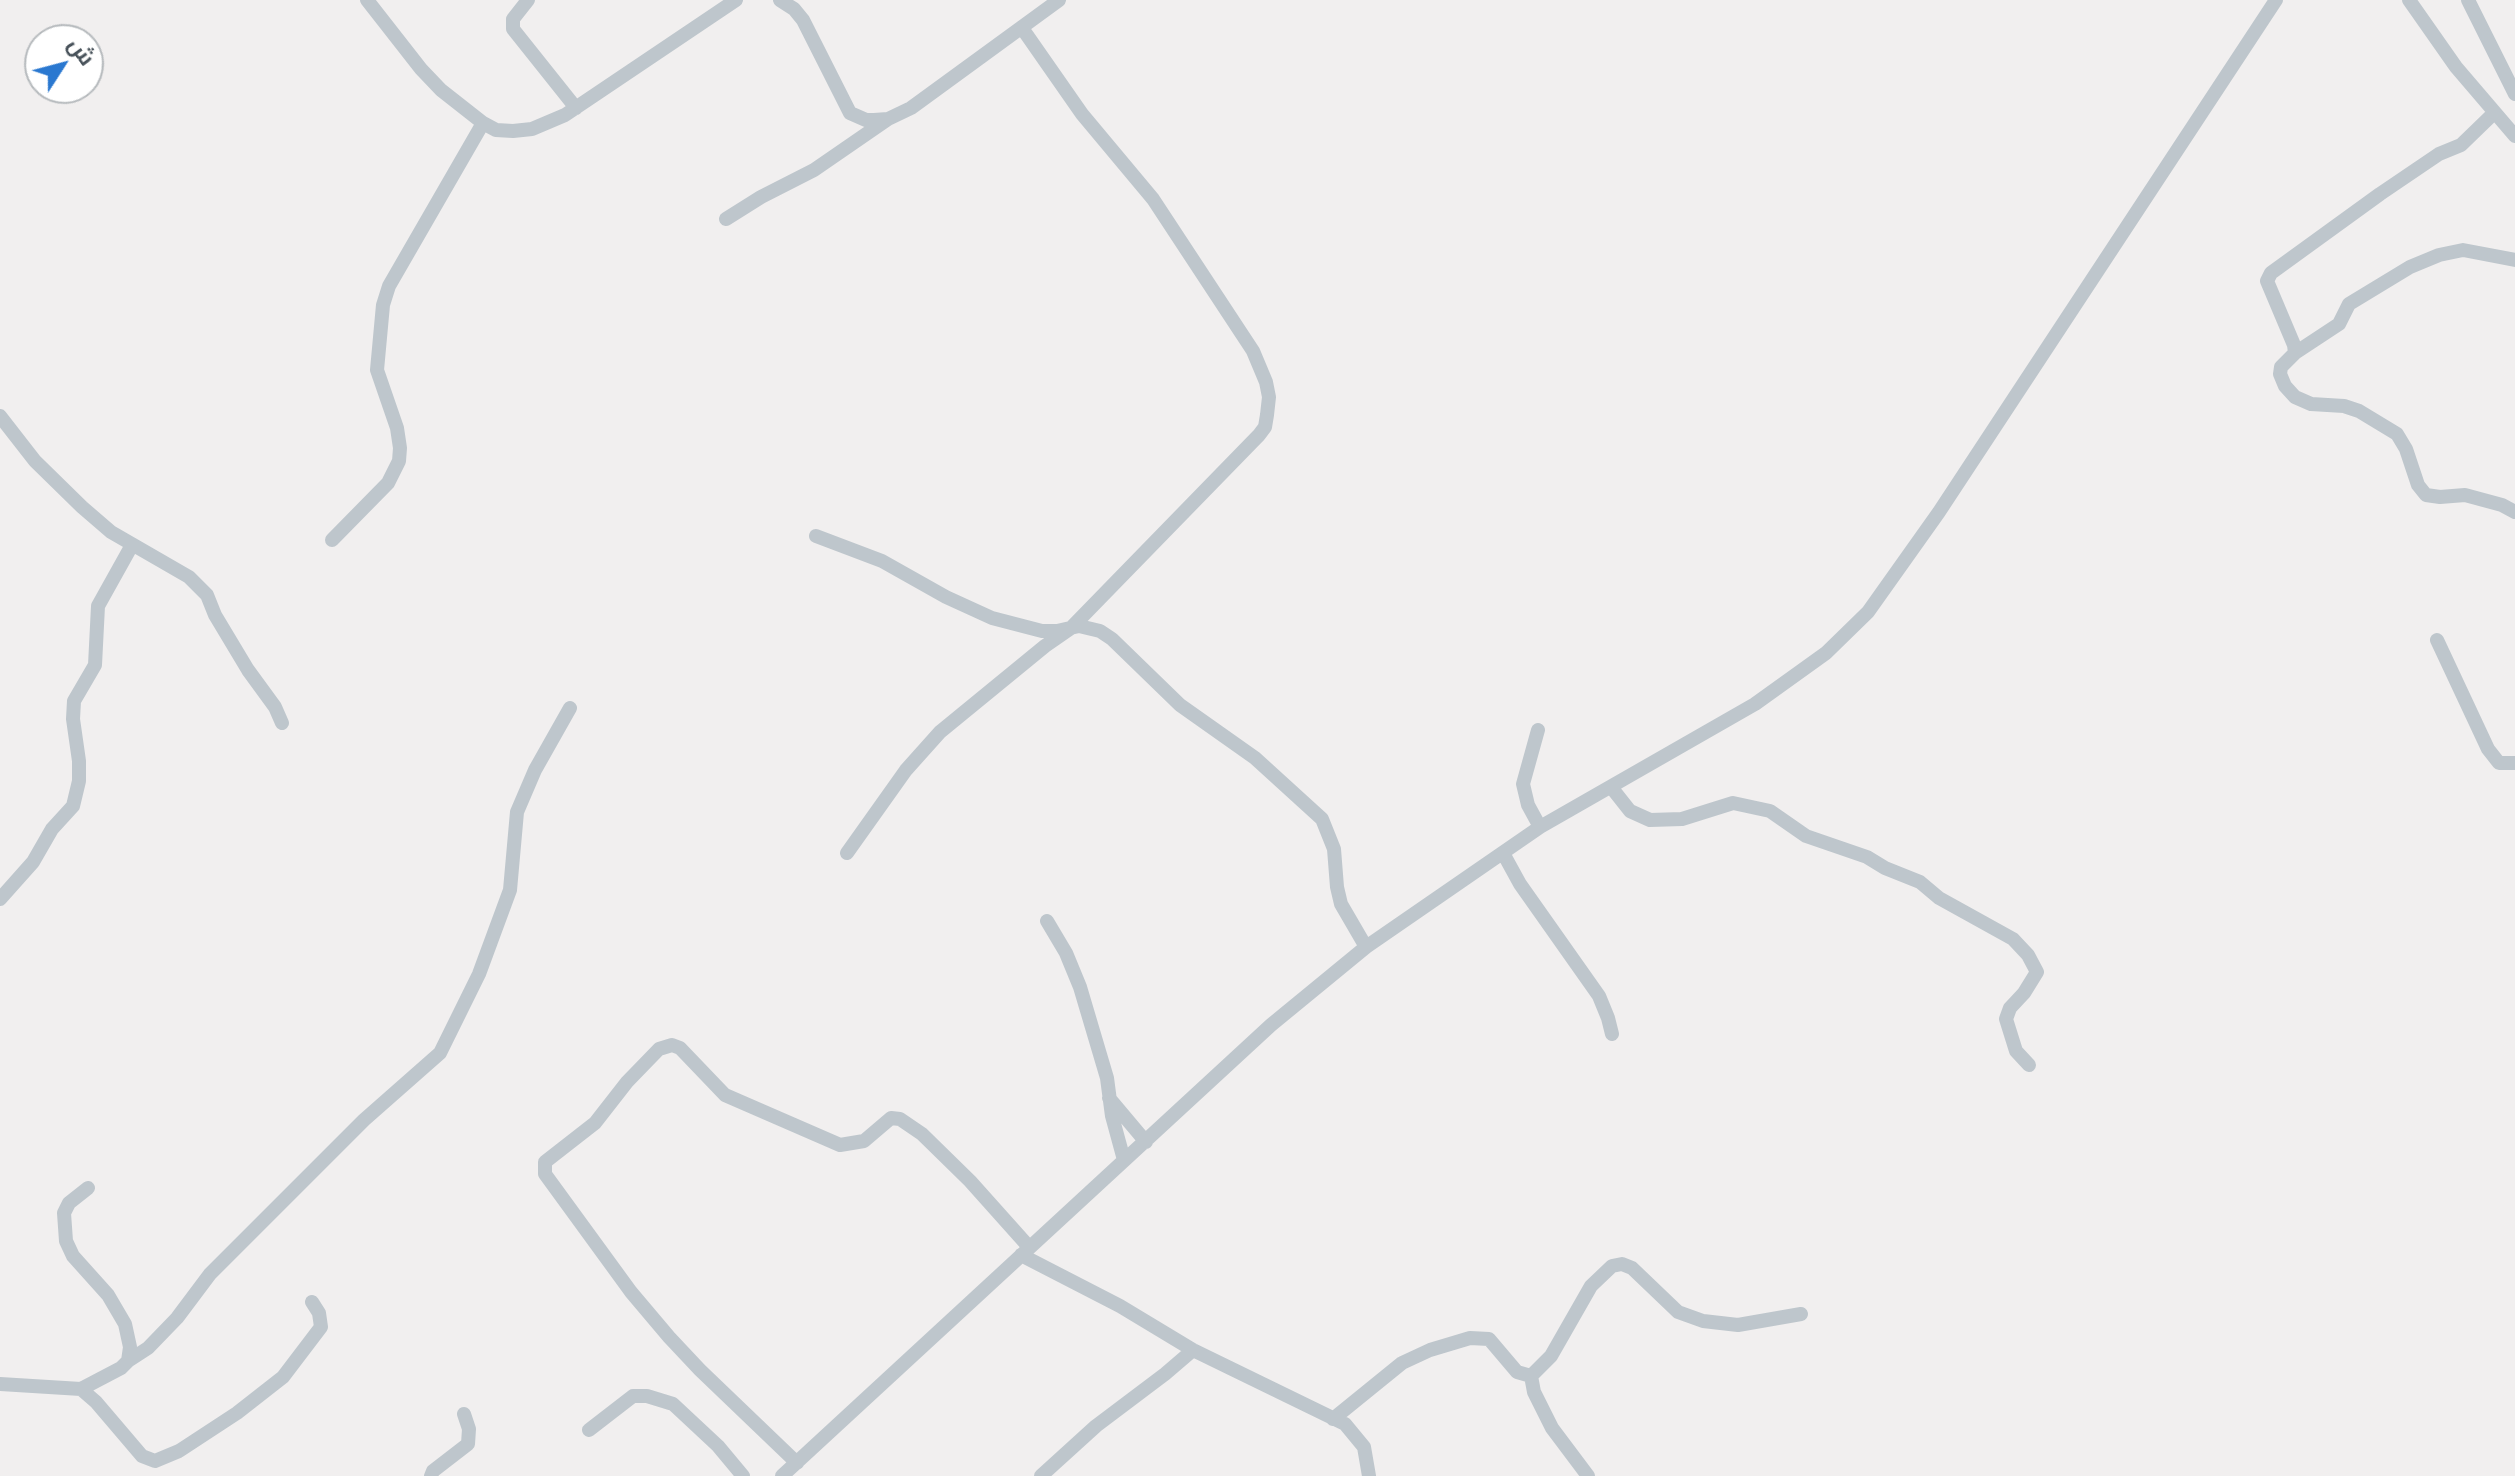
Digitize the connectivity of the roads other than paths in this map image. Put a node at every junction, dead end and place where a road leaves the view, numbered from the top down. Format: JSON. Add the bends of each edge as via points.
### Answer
{"nodes":[{"id":1,"x":528,"y":0,"type":"edge"},
{"id":2,"x":736,"y":0,"type":"edge"},
{"id":3,"x":782,"y":0,"type":"edge"},
{"id":4,"x":1059,"y":0,"type":"edge"},
{"id":5,"x":2276,"y":0,"type":"edge"},
{"id":6,"x":2409,"y":0,"type":"edge"},
{"id":7,"x":2468,"y":0,"type":"edge"},
{"id":8,"x":372,"y":2,"type":"edge"},
{"id":9,"x":1022,"y":28,"type":"junction"},
{"id":10,"x":2515,"y":94,"type":"edge"},
{"id":11,"x":576,"y":108,"type":"junction"},
{"id":12,"x":2494,"y":113,"type":"junction"},
{"id":13,"x":888,"y":119,"type":"junction"},
{"id":14,"x":483,"y":123,"type":"junction"},
{"id":15,"x":2515,"y":136,"type":"edge"},
{"id":16,"x":726,"y":219,"type":"dead end"},
{"id":17,"x":2515,"y":260,"type":"edge"},
{"id":18,"x":2295,"y":353,"type":"junction"},
{"id":19,"x":0,"y":416,"type":"edge"},
{"id":20,"x":2515,"y":512,"type":"edge"},
{"id":21,"x":816,"y":536,"type":"dead end"},
{"id":22,"x":332,"y":540,"type":"dead end"},
{"id":23,"x":132,"y":545,"type":"junction"},
{"id":24,"x":1071,"y":628,"type":"junction"},
{"id":25,"x":2437,"y":640,"type":"dead end"},
{"id":26,"x":570,"y":708,"type":"dead end"},
{"id":27,"x":282,"y":723,"type":"dead end"},
{"id":28,"x":1538,"y":730,"type":"dead end"},
{"id":29,"x":2515,"y":763,"type":"edge"},
{"id":30,"x":1611,"y":787,"type":"junction"},
{"id":31,"x":1540,"y":827,"type":"junction"},
{"id":32,"x":847,"y":853,"type":"dead end"},
{"id":33,"x":1503,"y":853,"type":"junction"},
{"id":34,"x":0,"y":899,"type":"edge"},
{"id":35,"x":1047,"y":921,"type":"dead end"},
{"id":36,"x":1366,"y":947,"type":"junction"},
{"id":37,"x":1612,"y":1034,"type":"dead end"},
{"id":38,"x":2029,"y":1065,"type":"dead end"},
{"id":39,"x":1109,"y":1098,"type":"junction"},
{"id":40,"x":1146,"y":1142,"type":"junction"},
{"id":41,"x":1124,"y":1160,"type":"junction"},
{"id":42,"x":88,"y":1188,"type":"dead end"},
{"id":43,"x":1025,"y":1251,"type":"junction"},
{"id":44,"x":312,"y":1302,"type":"dead end"},
{"id":45,"x":1801,"y":1314,"type":"dead end"},
{"id":46,"x":1193,"y":1350,"type":"junction"},
{"id":47,"x":128,"y":1361,"type":"junction"},
{"id":48,"x":1531,"y":1376,"type":"junction"},
{"id":49,"x":0,"y":1384,"type":"edge"},
{"id":50,"x":81,"y":1389,"type":"junction"},
{"id":51,"x":464,"y":1414,"type":"dead end"},
{"id":52,"x":1333,"y":1419,"type":"junction"},
{"id":53,"x":589,"y":1430,"type":"dead end"},
{"id":54,"x":797,"y":1463,"type":"junction"},
{"id":55,"x":431,"y":1476,"type":"edge"},
{"id":56,"x":743,"y":1476,"type":"edge"},
{"id":57,"x":782,"y":1476,"type":"edge"},
{"id":58,"x":1041,"y":1476,"type":"edge"},
{"id":59,"x":1369,"y":1476,"type":"edge"},
{"id":60,"x":1588,"y":1476,"type":"edge"}],
"edges":[{"from":1,"to":11,"type":"street","via":[[513,19],[513,29]]},
{"from":2,"to":11,"type":"street"},
{"from":3,"to":13,"type":"street","via":[[803,20],[850,113],[866,120]]},
{"from":4,"to":9,"type":"street"},
{"from":5,"to":30,"type":"street","via":[[1868,612],[1789,681]]},
{"from":6,"to":12,"type":"street"},
{"from":7,"to":10,"type":"street"},
{"from":8,"to":14,"type":"street","via":[[421,69]]},
{"from":9,"to":13,"type":"street","via":[[919,103]]},
{"from":9,"to":24,"type":"street","via":[[1082,114],[1153,199],[1253,351],[1269,397],[1259,435]]},
{"from":11,"to":14,"type":"street","via":[[532,129],[496,130]]},
{"from":12,"to":15,"type":"street"},
{"from":12,"to":18,"type":"street","via":[[2461,145],[2429,160],[2268,276]]},
{"from":13,"to":16,"type":"street","via":[[814,170]]},
{"from":14,"to":22,"type":"street","via":[[383,305],[377,370],[397,428],[399,461],[388,483]]},
{"from":17,"to":18,"type":"street","via":[[2463,250],[2410,267],[2349,304],[2339,324]]},
{"from":18,"to":20,"type":"street","via":[[2280,374],[2295,397],[2359,411],[2397,434],[2426,495],[2482,498]]},
{"from":19,"to":23,"type":"street","via":[[63,491]]},
{"from":21,"to":24,"type":"street","via":[[882,561],[992,618],[1042,631]]},
{"from":23,"to":27,"type":"street","via":[[189,577],[207,595]]},
{"from":23,"to":34,"type":"street","via":[[98,606],[95,665],[74,701],[79,781],[73,806]]},
{"from":24,"to":32,"type":"street","via":[[940,732]]},
{"from":24,"to":36,"type":"street","via":[[1100,631],[1112,639],[1180,705],[1255,758],[1322,819],[1334,849],[1341,904]]},
{"from":25,"to":29,"type":"street","via":[[2488,749],[2499,763]]},
{"from":26,"to":47,"type":"street","via":[[517,812],[510,890],[479,974],[440,1053],[364,1120],[210,1274],[148,1348]]},
{"from":28,"to":31,"type":"street","via":[[1523,784]]},
{"from":30,"to":31,"type":"street"},
{"from":30,"to":38,"type":"street","via":[[1630,811],[1650,820],[1682,819],[1733,803],[1770,811],[1806,836],[1920,882],[2013,939],[2037,972],[2006,1019],[2016,1051]]},
{"from":31,"to":33,"type":"street"},
{"from":33,"to":36,"type":"street"},
{"from":33,"to":37,"type":"street","via":[[1528,898],[1592,986]]},
{"from":35,"to":39,"type":"street","via":[[1080,987]]},
{"from":36,"to":40,"type":"street","via":[[1271,1025]]},
{"from":39,"to":40,"type":"street"},
{"from":39,"to":41,"type":"street"},
{"from":40,"to":41,"type":"street"},
{"from":41,"to":43,"type":"street"},
{"from":42,"to":47,"type":"street","via":[[64,1213],[66,1241],[125,1324]]},
{"from":43,"to":46,"type":"street"},
{"from":43,"to":54,"type":"street"},
{"from":43,"to":54,"type":"street","via":[[970,1181],[900,1119],[891,1118],[864,1141],[840,1145],[725,1095],[680,1048],[659,1049],[595,1123],[545,1162],[545,1174],[669,1337]]},
{"from":44,"to":50,"type":"street","via":[[321,1327],[283,1377],[237,1413],[155,1461],[142,1456]]},
{"from":45,"to":48,"type":"street","via":[[1738,1325],[1703,1321],[1678,1312],[1632,1268],[1612,1266],[1591,1286],[1551,1356]]},
{"from":46,"to":52,"type":"street"},
{"from":46,"to":58,"type":"street"},
{"from":47,"to":50,"type":"street"},
{"from":48,"to":52,"type":"street","via":[[1517,1372],[1489,1339],[1457,1340],[1402,1363]]},
{"from":48,"to":60,"type":"street","via":[[1552,1428]]},
{"from":49,"to":50,"type":"street"},
{"from":51,"to":55,"type":"street","via":[[468,1444]]},
{"from":52,"to":59,"type":"street","via":[[1345,1424],[1364,1447]]},
{"from":53,"to":56,"type":"street","via":[[633,1396],[647,1396],[673,1404]]},
{"from":54,"to":57,"type":"street"}]}
